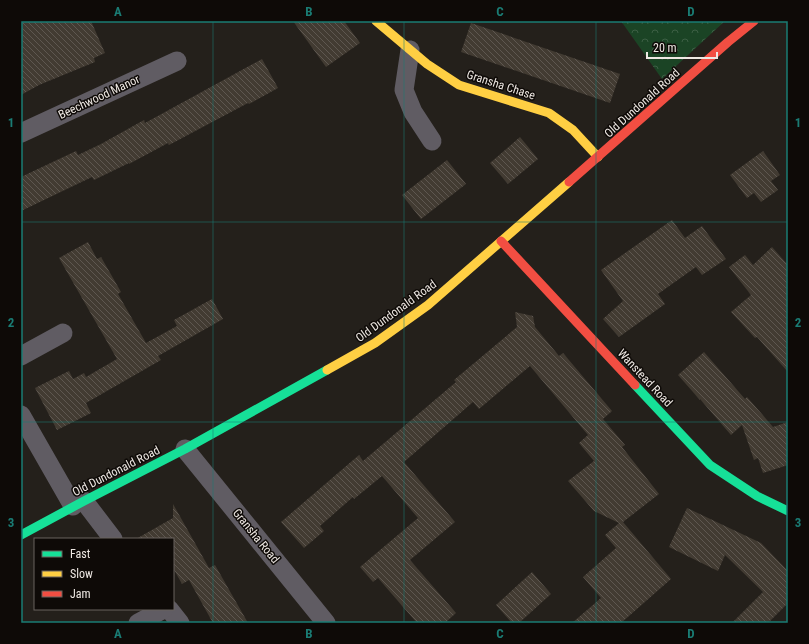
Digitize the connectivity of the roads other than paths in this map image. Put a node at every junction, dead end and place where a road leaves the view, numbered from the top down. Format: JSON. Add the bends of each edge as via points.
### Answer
{"nodes":[{"id":1,"x":376,"y":21,"type":"edge"},
{"id":2,"x":754,"y":21,"type":"edge"},
{"id":3,"x":410,"y":50,"type":"junction"},
{"id":4,"x":177,"y":61,"type":"dead end"},
{"id":5,"x":21,"y":133,"type":"edge"},
{"id":6,"x":432,"y":141,"type":"dead end"},
{"id":7,"x":598,"y":158,"type":"junction"},
{"id":8,"x":501,"y":240,"type":"junction"},
{"id":9,"x":63,"y":333,"type":"dead end"},
{"id":10,"x":21,"y":356,"type":"edge"},
{"id":11,"x":21,"y":415,"type":"edge"},
{"id":12,"x":185,"y":449,"type":"junction"},
{"id":13,"x":78,"y":503,"type":"junction"},
{"id":14,"x":788,"y":511,"type":"edge"},
{"id":15,"x":21,"y":535,"type":"edge"},
{"id":16,"x":113,"y":538,"type":"edge"},
{"id":17,"x":162,"y":610,"type":"edge"},
{"id":18,"x":170,"y":610,"type":"edge"},
{"id":19,"x":138,"y":623,"type":"edge"},
{"id":20,"x":180,"y":623,"type":"edge"},
{"id":21,"x":326,"y":623,"type":"edge"}],
"edges":[{"from":1,"to":3,"type":"street","name":"Gransha Chase"},
{"from":2,"to":7,"type":"street","name":"Old Dundonald Road"},
{"from":3,"to":6,"type":"street","via":[[404,90],[413,112]]},
{"from":3,"to":7,"type":"street","name":"Gransha Chase","via":[[459,85],[549,113],[573,130]]},
{"from":4,"to":5,"type":"street","name":"Beechwood Manor"},
{"from":7,"to":8,"type":"street","name":"Old Dundonald Road"},
{"from":8,"to":12,"type":"street","name":"Old Dundonald Road","via":[[428,305],[375,343]]},
{"from":8,"to":14,"type":"street","name":"Wanstead Road","via":[[710,465],[757,496]]},
{"from":9,"to":10,"type":"street"},
{"from":11,"to":13,"type":"street"},
{"from":12,"to":13,"type":"street","name":"Old Dundonald Road"},
{"from":12,"to":21,"type":"street","name":"Gransha Road"},
{"from":13,"to":15,"type":"street","name":"Old Dundonald Road"},
{"from":13,"to":16,"type":"street"},
{"from":17,"to":19,"type":"street"},
{"from":18,"to":20,"type":"street"}]}
